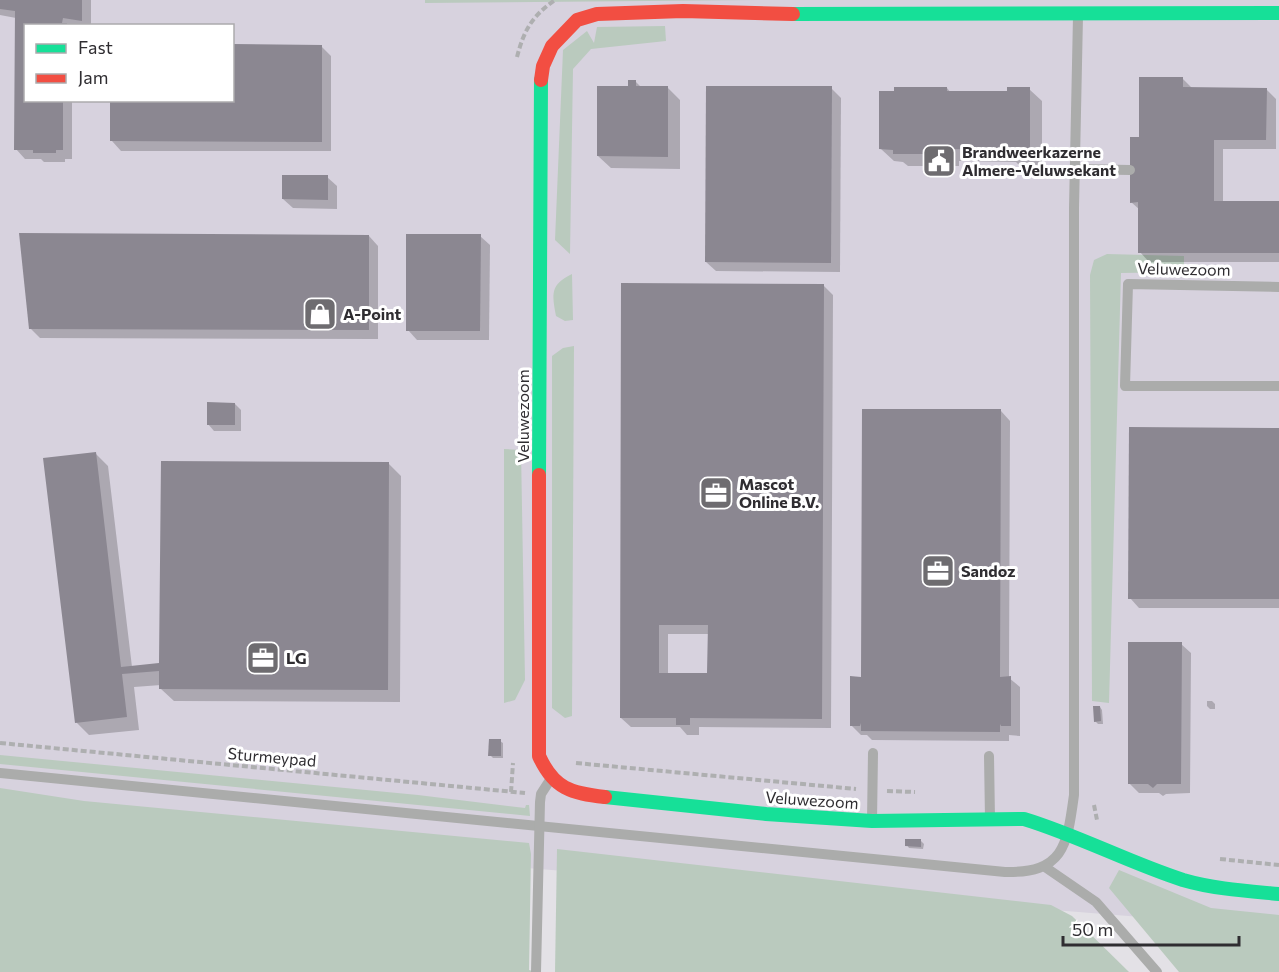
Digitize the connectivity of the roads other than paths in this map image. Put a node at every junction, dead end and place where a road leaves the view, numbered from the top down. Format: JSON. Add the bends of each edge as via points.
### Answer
{"nodes":[{"id":1,"x":1078,"y":6,"type":"edge"},
{"id":2,"x":894,"y":7,"type":"edge"},
{"id":3,"x":1279,"y":13,"type":"edge"},
{"id":4,"x":1075,"y":169,"type":"junction"},
{"id":5,"x":1130,"y":170,"type":"dead end"},
{"id":6,"x":1279,"y":287,"type":"edge"},
{"id":7,"x":1279,"y":386,"type":"edge"},
{"id":8,"x":873,"y":753,"type":"dead end"},
{"id":9,"x":989,"y":756,"type":"dead end"},
{"id":10,"x":0,"y":774,"type":"edge"},
{"id":11,"x":552,"y":778,"type":"junction"},
{"id":12,"x":990,"y":819,"type":"junction"},
{"id":13,"x":872,"y":821,"type":"junction"},
{"id":14,"x":539,"y":825,"type":"junction"},
{"id":15,"x":1068,"y":836,"type":"junction"},
{"id":16,"x":1045,"y":867,"type":"junction"},
{"id":17,"x":1279,"y":894,"type":"edge"},
{"id":18,"x":536,"y":972,"type":"edge"},
{"id":19,"x":1157,"y":972,"type":"edge"}],
"edges":[{"from":1,"to":2,"type":"street","name":"Veluwezoom"},
{"from":1,"to":3,"type":"street","name":"Veluwezoom"},
{"from":1,"to":4,"type":"lane"},
{"from":2,"to":11,"type":"street","name":"Veluwezoom","via":[[597,14],[577,20],[552,46],[543,66],[539,733],[541,760]]},
{"from":4,"to":5,"type":"lane"},
{"from":4,"to":15,"type":"lane","via":[[1074,795]]},
{"from":6,"to":7,"type":"lane","name":"Veluwezoom","via":[[1128,284],[1125,386]]},
{"from":8,"to":13,"type":"lane"},
{"from":9,"to":12,"type":"lane"},
{"from":10,"to":14,"type":"lane"},
{"from":11,"to":13,"type":"street","name":"Veluwezoom","via":[[568,790],[582,794]]},
{"from":11,"to":14,"type":"lane","via":[[542,794]]},
{"from":12,"to":13,"type":"street","name":"Veluwezoom"},
{"from":12,"to":15,"type":"street","name":"Veluwezoom","via":[[1024,819]]},
{"from":14,"to":16,"type":"lane","via":[[1005,872]]},
{"from":14,"to":18,"type":"lane"},
{"from":15,"to":16,"type":"lane","via":[[1053,862]]},
{"from":15,"to":17,"type":"street","name":"Veluwezoom","via":[[1184,880]]},
{"from":16,"to":19,"type":"lane","via":[[1096,902]]}]}
